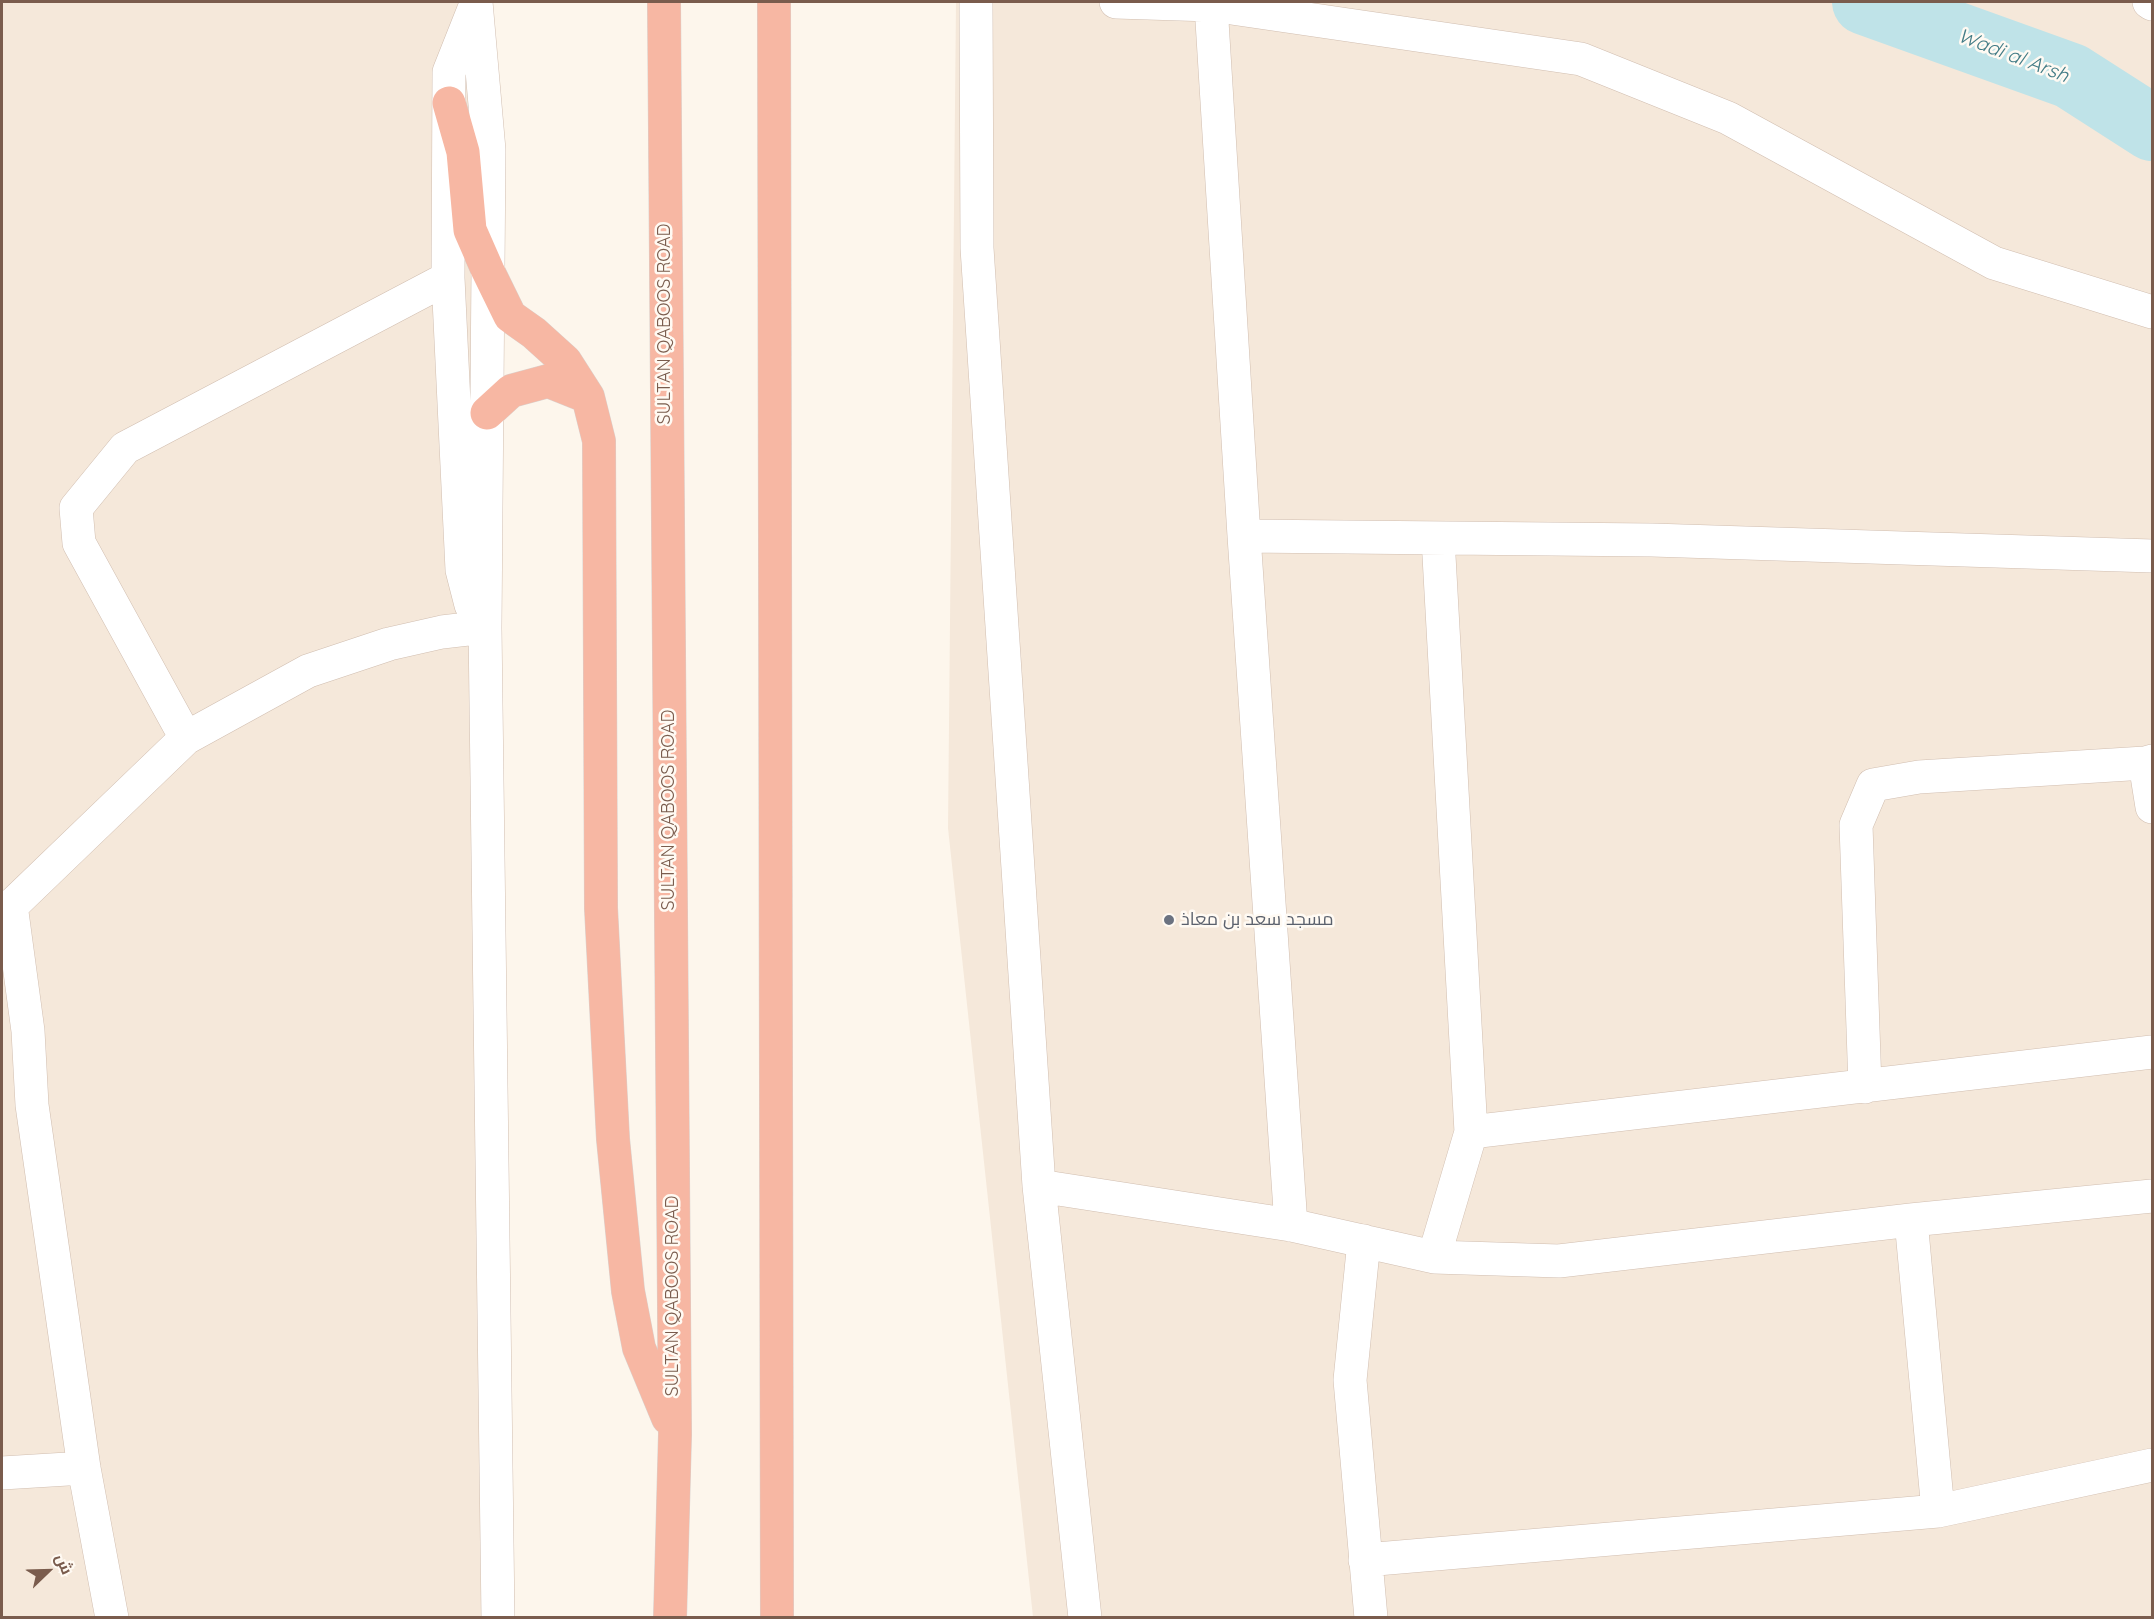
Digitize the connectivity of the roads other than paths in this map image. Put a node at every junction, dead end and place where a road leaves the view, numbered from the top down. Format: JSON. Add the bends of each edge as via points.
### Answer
{"nodes":[{"id":1,"x":476,"y":2,"type":"edge"},
{"id":2,"x":976,"y":2,"type":"edge"},
{"id":3,"x":1116,"y":2,"type":"edge"},
{"id":4,"x":2149,"y":2,"type":"edge"},
{"id":5,"x":2152,"y":4,"type":"edge"},
{"id":6,"x":1211,"y":5,"type":"junction"},
{"id":7,"x":774,"y":12,"type":"edge"},
{"id":8,"x":663,"y":13,"type":"edge"},
{"id":9,"x":449,"y":103,"type":"junction"},
{"id":10,"x":488,"y":271,"type":"junction"},
{"id":11,"x":448,"y":278,"type":"junction"},
{"id":12,"x":2152,"y":312,"type":"edge"},
{"id":13,"x":588,"y":397,"type":"junction"},
{"id":14,"x":487,"y":413,"type":"junction"},
{"id":15,"x":1244,"y":536,"type":"junction"},
{"id":16,"x":1438,"y":538,"type":"junction"},
{"id":17,"x":2152,"y":556,"type":"edge"},
{"id":18,"x":485,"y":627,"type":"junction"},
{"id":19,"x":186,"y":738,"type":"junction"},
{"id":20,"x":2149,"y":762,"type":"edge"},
{"id":21,"x":2152,"y":807,"type":"edge"},
{"id":22,"x":6,"y":910,"type":"edge"},
{"id":23,"x":2152,"y":1052,"type":"edge"},
{"id":24,"x":1865,"y":1087,"type":"junction"},
{"id":25,"x":1472,"y":1132,"type":"junction"},
{"id":26,"x":1039,"y":1186,"type":"junction"},
{"id":27,"x":2152,"y":1196,"type":"edge"},
{"id":28,"x":1911,"y":1220,"type":"junction"},
{"id":29,"x":1292,"y":1225,"type":"junction"},
{"id":30,"x":1364,"y":1241,"type":"junction"},
{"id":31,"x":1434,"y":1257,"type":"junction"},
{"id":32,"x":675,"y":1434,"type":"junction"},
{"id":33,"x":2152,"y":1465,"type":"edge"},
{"id":34,"x":84,"y":1468,"type":"junction"},
{"id":35,"x":2,"y":1473,"type":"edge"},
{"id":36,"x":1938,"y":1510,"type":"junction"},
{"id":37,"x":1365,"y":1560,"type":"junction"},
{"id":38,"x":112,"y":1617,"type":"edge"},
{"id":39,"x":498,"y":1617,"type":"edge"},
{"id":40,"x":670,"y":1617,"type":"edge"},
{"id":41,"x":777,"y":1617,"type":"edge"},
{"id":42,"x":1085,"y":1617,"type":"edge"},
{"id":43,"x":1371,"y":1617,"type":"edge"}],
"edges":[{"from":1,"to":9,"type":"street","via":[[449,72]]},
{"from":1,"to":10,"type":"street","via":[[489,150]]},
{"from":2,"to":26,"type":"street","via":[[976,248]]},
{"from":3,"to":6,"type":"street"},
{"from":4,"to":5,"type":"street"},
{"from":6,"to":12,"type":"street","via":[[1581,59],[1728,118],[1994,263]]},
{"from":6,"to":15,"type":"street"},
{"from":7,"to":41,"type":"highway"},
{"from":8,"to":32,"type":"highway","name":"SULTAN QABOOS ROAD"},
{"from":9,"to":10,"type":"highway","via":[[463,152],[470,230]]},
{"from":9,"to":11,"type":"street"},
{"from":10,"to":13,"type":"highway","via":[[510,316],[565,361]]},
{"from":10,"to":14,"type":"street"},
{"from":11,"to":18,"type":"street","via":[[462,570],[471,604]]},
{"from":11,"to":19,"type":"street","via":[[125,448],[76,508],[79,543]]},
{"from":13,"to":14,"type":"highway","via":[[548,381],[511,391]]},
{"from":13,"to":32,"type":"highway","via":[[599,441],[601,908],[613,1139],[628,1291],[639,1348]]},
{"from":14,"to":18,"type":"street"},
{"from":15,"to":16,"type":"street"},
{"from":15,"to":29,"type":"street"},
{"from":16,"to":17,"type":"street","via":[[1663,540]]},
{"from":16,"to":25,"type":"street"},
{"from":18,"to":19,"type":"street","via":[[389,644],[308,671]]},
{"from":18,"to":39,"type":"street"},
{"from":19,"to":22,"type":"street"},
{"from":20,"to":21,"type":"street"},
{"from":20,"to":24,"type":"street","via":[[1919,777],[1874,785],[1856,825]]},
{"from":22,"to":34,"type":"street","via":[[28,1031],[32,1105]]},
{"from":23,"to":24,"type":"street"},
{"from":24,"to":25,"type":"street"},
{"from":25,"to":31,"type":"street"},
{"from":26,"to":29,"type":"street"},
{"from":26,"to":42,"type":"street"},
{"from":27,"to":28,"type":"street"},
{"from":28,"to":31,"type":"street","via":[[1559,1261]]},
{"from":28,"to":36,"type":"street"},
{"from":29,"to":30,"type":"street"},
{"from":30,"to":31,"type":"street"},
{"from":30,"to":37,"type":"street","via":[[1350,1380]]},
{"from":32,"to":40,"type":"highway","name":"SULTAN QABOOS ROAD"},
{"from":33,"to":36,"type":"street"},
{"from":34,"to":35,"type":"street"},
{"from":34,"to":38,"type":"street"},
{"from":36,"to":37,"type":"street"},
{"from":37,"to":43,"type":"street"}]}
